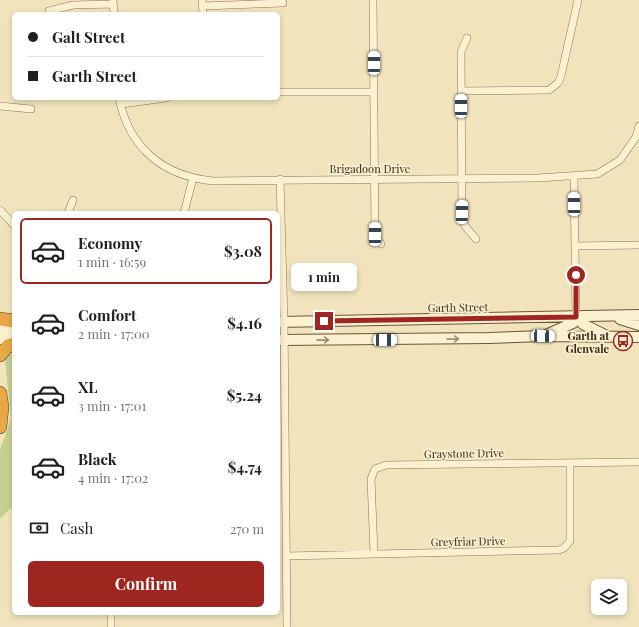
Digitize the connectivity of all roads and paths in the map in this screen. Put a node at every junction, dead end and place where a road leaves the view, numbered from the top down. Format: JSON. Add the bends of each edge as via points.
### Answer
{"nodes":[{"id":1,"x":373,"y":0,"type":"edge"},
{"id":2,"x":578,"y":0,"type":"edge"},
{"id":3,"x":113,"y":2,"type":"edge"},
{"id":4,"x":202,"y":3,"type":"edge"},
{"id":5,"x":283,"y":3,"type":"dead end"},
{"id":6,"x":49,"y":11,"type":"dead end"},
{"id":7,"x":114,"y":12,"type":"edge"},
{"id":8,"x":467,"y":38,"type":"dead end"},
{"id":9,"x":461,"y":91,"type":"junction"},
{"id":10,"x":280,"y":92,"type":"edge"},
{"id":11,"x":374,"y":92,"type":"junction"},
{"id":12,"x":135,"y":100,"type":"edge"},
{"id":13,"x":120,"y":101,"type":"edge"},
{"id":14,"x":0,"y":106,"type":"edge"},
{"id":15,"x":31,"y":109,"type":"dead end"},
{"id":16,"x":639,"y":126,"type":"edge"},
{"id":17,"x":574,"y":177,"type":"junction"},
{"id":18,"x":193,"y":178,"type":"junction"},
{"id":19,"x":462,"y":178,"type":"junction"},
{"id":20,"x":280,"y":179,"type":"junction"},
{"id":21,"x":375,"y":179,"type":"junction"},
{"id":22,"x":73,"y":200,"type":"dead end"},
{"id":23,"x":0,"y":210,"type":"edge"},
{"id":24,"x":69,"y":211,"type":"edge"},
{"id":25,"x":185,"y":211,"type":"edge"},
{"id":26,"x":12,"y":223,"type":"edge"},
{"id":27,"x":476,"y":239,"type":"dead end"},
{"id":28,"x":381,"y":244,"type":"dead end"},
{"id":29,"x":639,"y":245,"type":"edge"},
{"id":30,"x":575,"y":246,"type":"junction"},
{"id":31,"x":639,"y":315,"type":"edge"},
{"id":32,"x":605,"y":316,"type":"junction"},
{"id":33,"x":576,"y":317,"type":"junction"},
{"id":34,"x":0,"y":319,"type":"edge"},
{"id":35,"x":12,"y":321,"type":"edge"},
{"id":36,"x":281,"y":321,"type":"edge"},
{"id":37,"x":639,"y":325,"type":"edge"},
{"id":38,"x":12,"y":329,"type":"edge"},
{"id":39,"x":0,"y":330,"type":"edge"},
{"id":40,"x":543,"y":336,"type":"junction"},
{"id":41,"x":639,"y":336,"type":"edge"},
{"id":42,"x":610,"y":337,"type":"junction"},
{"id":43,"x":0,"y":339,"type":"edge"},
{"id":44,"x":12,"y":339,"type":"edge"},
{"id":45,"x":281,"y":340,"type":"edge"},
{"id":46,"x":12,"y":345,"type":"edge"},
{"id":47,"x":0,"y":355,"type":"edge"},
{"id":48,"x":0,"y":393,"type":"edge"},
{"id":49,"x":0,"y":427,"type":"edge"},
{"id":50,"x":281,"y":447,"type":"edge"},
{"id":51,"x":639,"y":462,"type":"edge"},
{"id":52,"x":570,"y":463,"type":"junction"},
{"id":53,"x":374,"y":553,"type":"junction"},
{"id":54,"x":286,"y":556,"type":"junction"},
{"id":55,"x":111,"y":615,"type":"edge"},
{"id":56,"x":111,"y":627,"type":"edge"},
{"id":57,"x":287,"y":627,"type":"edge"}],
"edges":[{"from":1,"to":11,"type":"street"},
{"from":2,"to":9,"type":"street","via":[[558,83],[549,90]]},
{"from":3,"to":6,"type":"street","via":[[73,5]]},
{"from":3,"to":7,"type":"street"},
{"from":4,"to":5,"type":"street"},
{"from":8,"to":9,"type":"street","via":[[461,52]]},
{"from":9,"to":19,"type":"street"},
{"from":10,"to":11,"type":"street"},
{"from":11,"to":21,"type":"street"},
{"from":12,"to":13,"type":"street"},
{"from":13,"to":18,"type":"street","name":"Brigadoon Drive","via":[[129,128],[147,153],[158,164]]},
{"from":14,"to":15,"type":"street"},
{"from":16,"to":17,"type":"street","name":"Brigadoon Drive","via":[[636,137],[620,160],[597,174]]},
{"from":17,"to":19,"type":"street","name":"Brigadoon Drive"},
{"from":17,"to":30,"type":"street"},
{"from":18,"to":20,"type":"street","name":"Brigadoon Drive","via":[[220,181]]},
{"from":18,"to":25,"type":"street"},
{"from":19,"to":21,"type":"street","name":"Brigadoon Drive"},
{"from":19,"to":27,"type":"street","via":[[462,219]]},
{"from":20,"to":21,"type":"street","name":"Brigadoon Drive"},
{"from":20,"to":36,"type":"street"},
{"from":21,"to":28,"type":"street","via":[[375,234]]},
{"from":22,"to":24,"type":"street"},
{"from":23,"to":26,"type":"street"},
{"from":29,"to":30,"type":"street"},
{"from":30,"to":33,"type":"street"},
{"from":31,"to":32,"type":"main road","name":"Garth Street"},
{"from":32,"to":33,"type":"main road","name":"Garth Street"},
{"from":32,"to":37,"type":"main road"},
{"from":33,"to":36,"type":"main road","name":"Garth Street"},
{"from":33,"to":40,"type":"main road","via":[[573,323]]},
{"from":33,"to":42,"type":"main road","via":[[583,324]]},
{"from":34,"to":35,"type":"highway"},
{"from":36,"to":45,"type":"street"},
{"from":38,"to":39,"type":"main road"},
{"from":40,"to":42,"type":"main road"},
{"from":45,"to":40,"type":"main road","one_way":true},
{"from":41,"to":42,"type":"main road"},
{"from":43,"to":44,"type":"main road"},
{"from":45,"to":50,"type":"street"},
{"from":46,"to":47,"type":"highway"},
{"from":48,"to":49,"type":"highway"},
{"from":50,"to":54,"type":"street"},
{"from":51,"to":52,"type":"street","name":"Graystone Drive"},
{"from":52,"to":53,"type":"street","name":"Greyfriar Drive","via":[[570,541],[564,548]]},
{"from":52,"to":53,"type":"street","name":"Graystone Drive","via":[[386,465],[374,469],[371,479]]},
{"from":53,"to":54,"type":"street","name":"Greyfriar Drive"},
{"from":54,"to":57,"type":"street"},
{"from":55,"to":56,"type":"street"}]}
